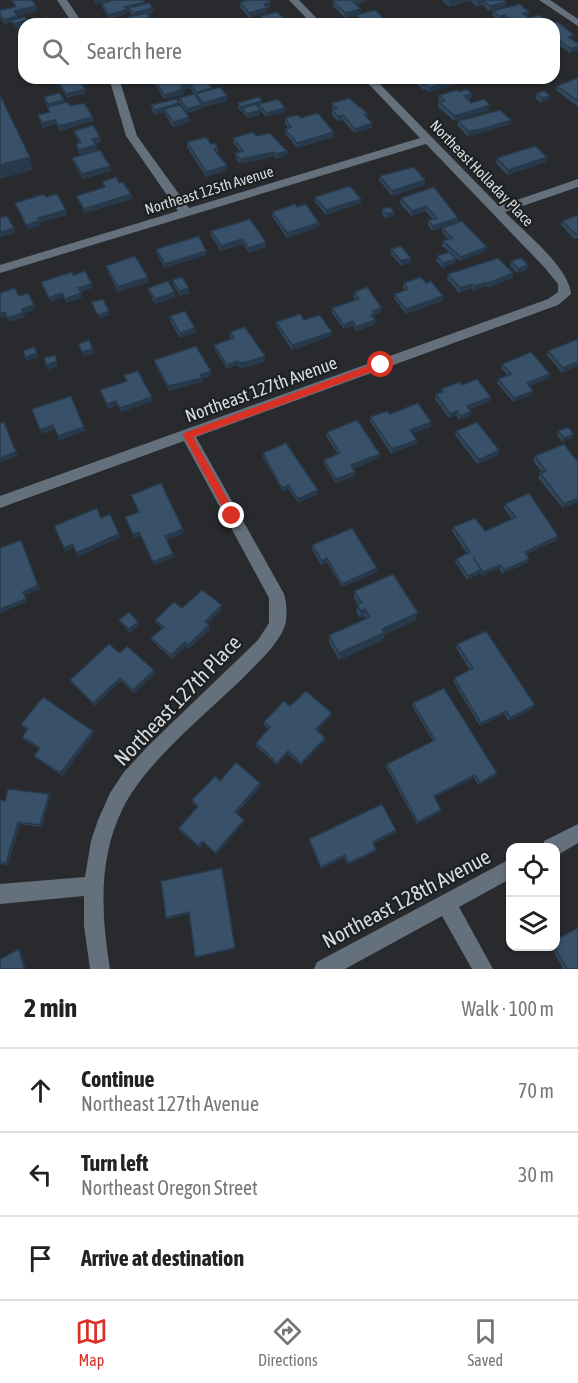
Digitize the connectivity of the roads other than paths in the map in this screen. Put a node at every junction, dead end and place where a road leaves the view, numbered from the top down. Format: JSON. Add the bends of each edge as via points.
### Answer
{"nodes":[{"id":1,"x":62,"y":0,"type":"edge"},
{"id":2,"x":294,"y":0,"type":"edge"},
{"id":3,"x":544,"y":0,"type":"edge"},
{"id":4,"x":74,"y":18,"type":"edge"},
{"id":5,"x":311,"y":18,"type":"edge"},
{"id":6,"x":578,"y":23,"type":"edge"},
{"id":7,"x":116,"y":84,"type":"edge"},
{"id":8,"x":374,"y":84,"type":"edge"},
{"id":9,"x":427,"y":140,"type":"junction"},
{"id":10,"x":578,"y":183,"type":"edge"},
{"id":11,"x":496,"y":211,"type":"junction"},
{"id":12,"x":186,"y":213,"type":"junction"},
{"id":13,"x":0,"y":269,"type":"edge"},
{"id":14,"x":566,"y":294,"type":"joint"},
{"id":15,"x":188,"y":435,"type":"junction"},
{"id":16,"x":0,"y":502,"type":"edge"},
{"id":17,"x":578,"y":833,"type":"edge"},
{"id":18,"x":560,"y":843,"type":"edge"},
{"id":19,"x":506,"y":871,"type":"edge"},
{"id":20,"x":92,"y":886,"type":"junction"},
{"id":21,"x":0,"y":894,"type":"edge"},
{"id":22,"x":446,"y":903,"type":"junction"},
{"id":23,"x":100,"y":969,"type":"edge"},
{"id":24,"x":324,"y":969,"type":"edge"},
{"id":25,"x":483,"y":969,"type":"edge"}],
"edges":[{"from":1,"to":4,"type":"street"},
{"from":2,"to":5,"type":"street"},
{"from":3,"to":6,"type":"street"},
{"from":7,"to":12,"type":"street","via":[[132,135]]},
{"from":8,"to":9,"type":"street","name":"Northeast Holladay Place"},
{"from":9,"to":11,"type":"street","name":"Northeast Holladay Place"},
{"from":9,"to":12,"type":"street","name":"Northeast 125th Avenue"},
{"from":10,"to":11,"type":"street"},
{"from":11,"to":14,"type":"street","name":"Northeast Holladay Place","via":[[559,276]]},
{"from":12,"to":13,"type":"street","name":"Northeast 125th Avenue"},
{"from":14,"to":15,"type":"street","name":"Northeast 127th Avenue"},
{"from":15,"to":16,"type":"street","name":"Northeast 127th Avenue"},
{"from":15,"to":20,"type":"street","name":"Northeast 127th Place","via":[[277,597],[277,625],[264,645],[141,765],[117,800],[99,846]]},
{"from":17,"to":18,"type":"street"},
{"from":19,"to":22,"type":"street","name":"Northeast 128th Avenue"},
{"from":20,"to":21,"type":"street"},
{"from":20,"to":23,"type":"street","name":"Northeast 127th Place","via":[[93,934]]},
{"from":22,"to":24,"type":"street","name":"Northeast 128th Avenue"},
{"from":22,"to":25,"type":"street"}]}
